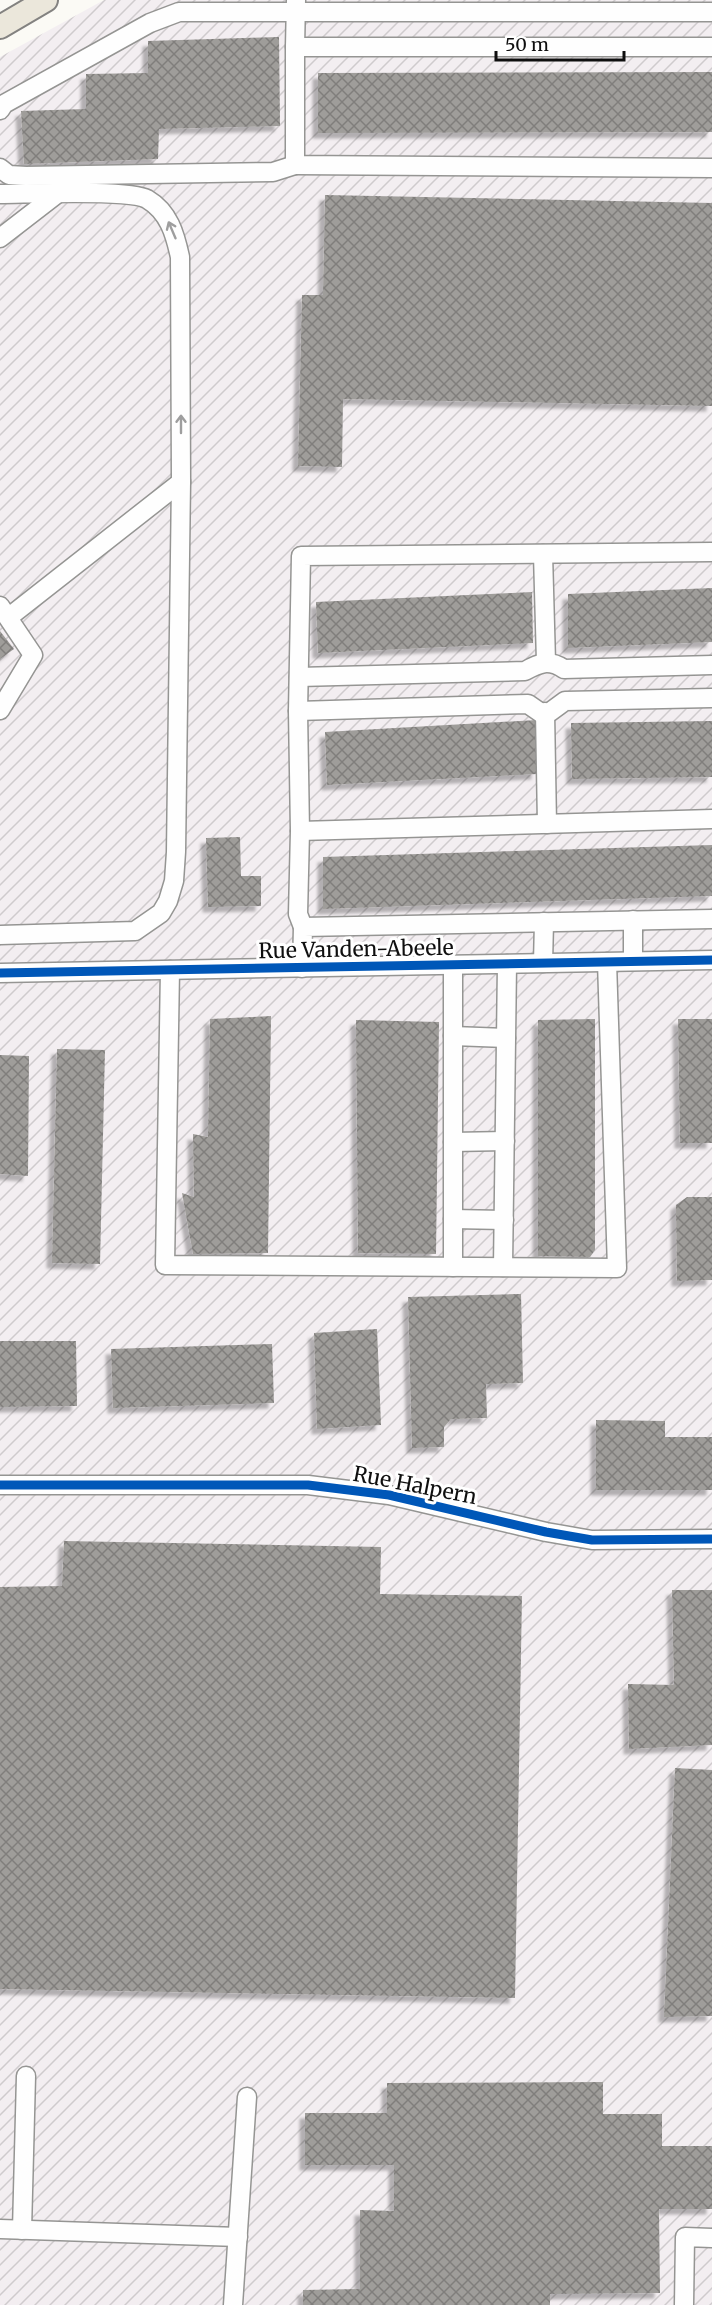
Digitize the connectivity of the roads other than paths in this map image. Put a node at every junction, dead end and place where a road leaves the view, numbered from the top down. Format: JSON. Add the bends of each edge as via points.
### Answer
{"nodes":[{"id":1,"x":46,"y":0,"type":"edge"},
{"id":2,"x":296,"y":5,"type":"edge"},
{"id":3,"x":712,"y":12,"type":"edge"},
{"id":4,"x":0,"y":27,"type":"edge"},
{"id":5,"x":295,"y":47,"type":"junction"},
{"id":6,"x":712,"y":47,"type":"edge"},
{"id":7,"x":0,"y":110,"type":"edge"},
{"id":8,"x":295,"y":165,"type":"junction"},
{"id":9,"x":0,"y":168,"type":"edge"},
{"id":10,"x":712,"y":168,"type":"edge"},
{"id":11,"x":0,"y":194,"type":"edge"},
{"id":12,"x":57,"y":194,"type":"junction"},
{"id":13,"x":0,"y":238,"type":"edge"},
{"id":14,"x":181,"y":482,"type":"junction"},
{"id":15,"x":712,"y":552,"type":"edge"},
{"id":16,"x":543,"y":554,"type":"junction"},
{"id":17,"x":4,"y":612,"type":"edge"},
{"id":18,"x":546,"y":662,"type":"junction"},
{"id":19,"x":712,"y":665,"type":"edge"},
{"id":20,"x":299,"y":677,"type":"junction"},
{"id":21,"x":712,"y":698,"type":"edge"},
{"id":22,"x":0,"y":710,"type":"edge"},
{"id":23,"x":298,"y":711,"type":"junction"},
{"id":24,"x":545,"y":712,"type":"junction"},
{"id":25,"x":712,"y":819,"type":"edge"},
{"id":26,"x":547,"y":824,"type":"junction"},
{"id":27,"x":300,"y":831,"type":"junction"},
{"id":28,"x":712,"y":919,"type":"edge"},
{"id":29,"x":633,"y":920,"type":"junction"},
{"id":30,"x":544,"y":922,"type":"junction"},
{"id":31,"x":303,"y":927,"type":"junction"},
{"id":32,"x":0,"y":935,"type":"edge"},
{"id":33,"x":712,"y":960,"type":"edge"},
{"id":34,"x":633,"y":961,"type":"junction"},
{"id":35,"x":607,"y":962,"type":"junction"},
{"id":36,"x":543,"y":963,"type":"junction"},
{"id":37,"x":507,"y":964,"type":"junction"},
{"id":38,"x":453,"y":965,"type":"junction"},
{"id":39,"x":302,"y":968,"type":"junction"},
{"id":40,"x":170,"y":970,"type":"junction"},
{"id":41,"x":0,"y":974,"type":"edge"},
{"id":42,"x":453,"y":1036,"type":"junction"},
{"id":43,"x":506,"y":1038,"type":"junction"},
{"id":44,"x":505,"y":1141,"type":"junction"},
{"id":45,"x":453,"y":1142,"type":"junction"},
{"id":46,"x":453,"y":1219,"type":"junction"},
{"id":47,"x":504,"y":1220,"type":"junction"},
{"id":48,"x":453,"y":1267,"type":"junction"},
{"id":49,"x":504,"y":1267,"type":"junction"},
{"id":50,"x":0,"y":1485,"type":"edge"},
{"id":51,"x":712,"y":1539,"type":"edge"},
{"id":52,"x":26,"y":2076,"type":"dead end"},
{"id":53,"x":247,"y":2097,"type":"dead end"},
{"id":54,"x":0,"y":2229,"type":"edge"},
{"id":55,"x":22,"y":2230,"type":"junction"},
{"id":56,"x":238,"y":2237,"type":"junction"},
{"id":57,"x":712,"y":2238,"type":"edge"},
{"id":58,"x":233,"y":2305,"type":"edge"},
{"id":59,"x":684,"y":2305,"type":"edge"}],
"edges":[{"from":1,"to":4,"type":"main road"},
{"from":2,"to":3,"type":"street"},
{"from":2,"to":5,"type":"street"},
{"from":2,"to":7,"type":"street","via":[[172,14],[4,104]]},
{"from":5,"to":6,"type":"street"},
{"from":5,"to":8,"type":"street"},
{"from":8,"to":9,"type":"street","via":[[273,172],[38,176],[9,175]]},
{"from":8,"to":10,"type":"street"},
{"from":11,"to":12,"type":"street"},
{"from":12,"to":13,"type":"street"},
{"from":14,"to":12,"type":"street","one_way":true,"via":[[180,257],[174,230],[162,211],[146,198]]},
{"from":14,"to":17,"type":"street"},
{"from":14,"to":32,"type":"street","via":[[176,852],[168,901],[161,913],[135,931]]},
{"from":15,"to":16,"type":"street"},
{"from":16,"to":18,"type":"street"},
{"from":16,"to":20,"type":"street","via":[[301,556]]},
{"from":17,"to":22,"type":"street","via":[[33,655]]},
{"from":18,"to":19,"type":"street","via":[[564,669]]},
{"from":18,"to":20,"type":"street","via":[[525,671]]},
{"from":20,"to":23,"type":"street"},
{"from":21,"to":24,"type":"street","via":[[565,701]]},
{"from":23,"to":24,"type":"street","via":[[528,704],[535,711]]},
{"from":23,"to":27,"type":"street"},
{"from":24,"to":26,"type":"street"},
{"from":25,"to":26,"type":"street"},
{"from":26,"to":27,"type":"street"},
{"from":27,"to":31,"type":"street","via":[[298,914]]},
{"from":28,"to":29,"type":"street"},
{"from":29,"to":30,"type":"street"},
{"from":29,"to":34,"type":"street"},
{"from":30,"to":31,"type":"street"},
{"from":30,"to":36,"type":"street"},
{"from":31,"to":39,"type":"street"},
{"from":33,"to":34,"type":"street","name":"Rue Vanden-Abeele"},
{"from":34,"to":35,"type":"street","name":"Rue Vanden-Abeele"},
{"from":35,"to":36,"type":"street","name":"Rue Vanden-Abeele"},
{"from":35,"to":49,"type":"street","via":[[617,1268]]},
{"from":36,"to":37,"type":"street","name":"Rue Vanden-Abeele"},
{"from":37,"to":38,"type":"street","name":"Rue Vanden-Abeele"},
{"from":37,"to":43,"type":"street"},
{"from":38,"to":39,"type":"street","name":"Rue Vanden-Abeele"},
{"from":38,"to":42,"type":"street"},
{"from":39,"to":40,"type":"street","name":"Rue Vanden-Abeele"},
{"from":40,"to":41,"type":"street","name":"Rue Vanden-Abeele"},
{"from":40,"to":48,"type":"street","via":[[165,1265]]},
{"from":42,"to":43,"type":"street"},
{"from":42,"to":45,"type":"street"},
{"from":43,"to":44,"type":"street"},
{"from":44,"to":45,"type":"street"},
{"from":44,"to":47,"type":"street"},
{"from":45,"to":46,"type":"street"},
{"from":46,"to":47,"type":"street"},
{"from":46,"to":48,"type":"street"},
{"from":47,"to":49,"type":"street"},
{"from":48,"to":49,"type":"street"},
{"from":50,"to":51,"type":"street","name":"Rue Halpern","via":[[308,1485],[389,1495],[592,1540]]},
{"from":52,"to":55,"type":"street"},
{"from":53,"to":56,"type":"street"},
{"from":54,"to":55,"type":"street"},
{"from":55,"to":56,"type":"street"},
{"from":56,"to":58,"type":"street"},
{"from":57,"to":59,"type":"street","via":[[686,2237]]}]}
